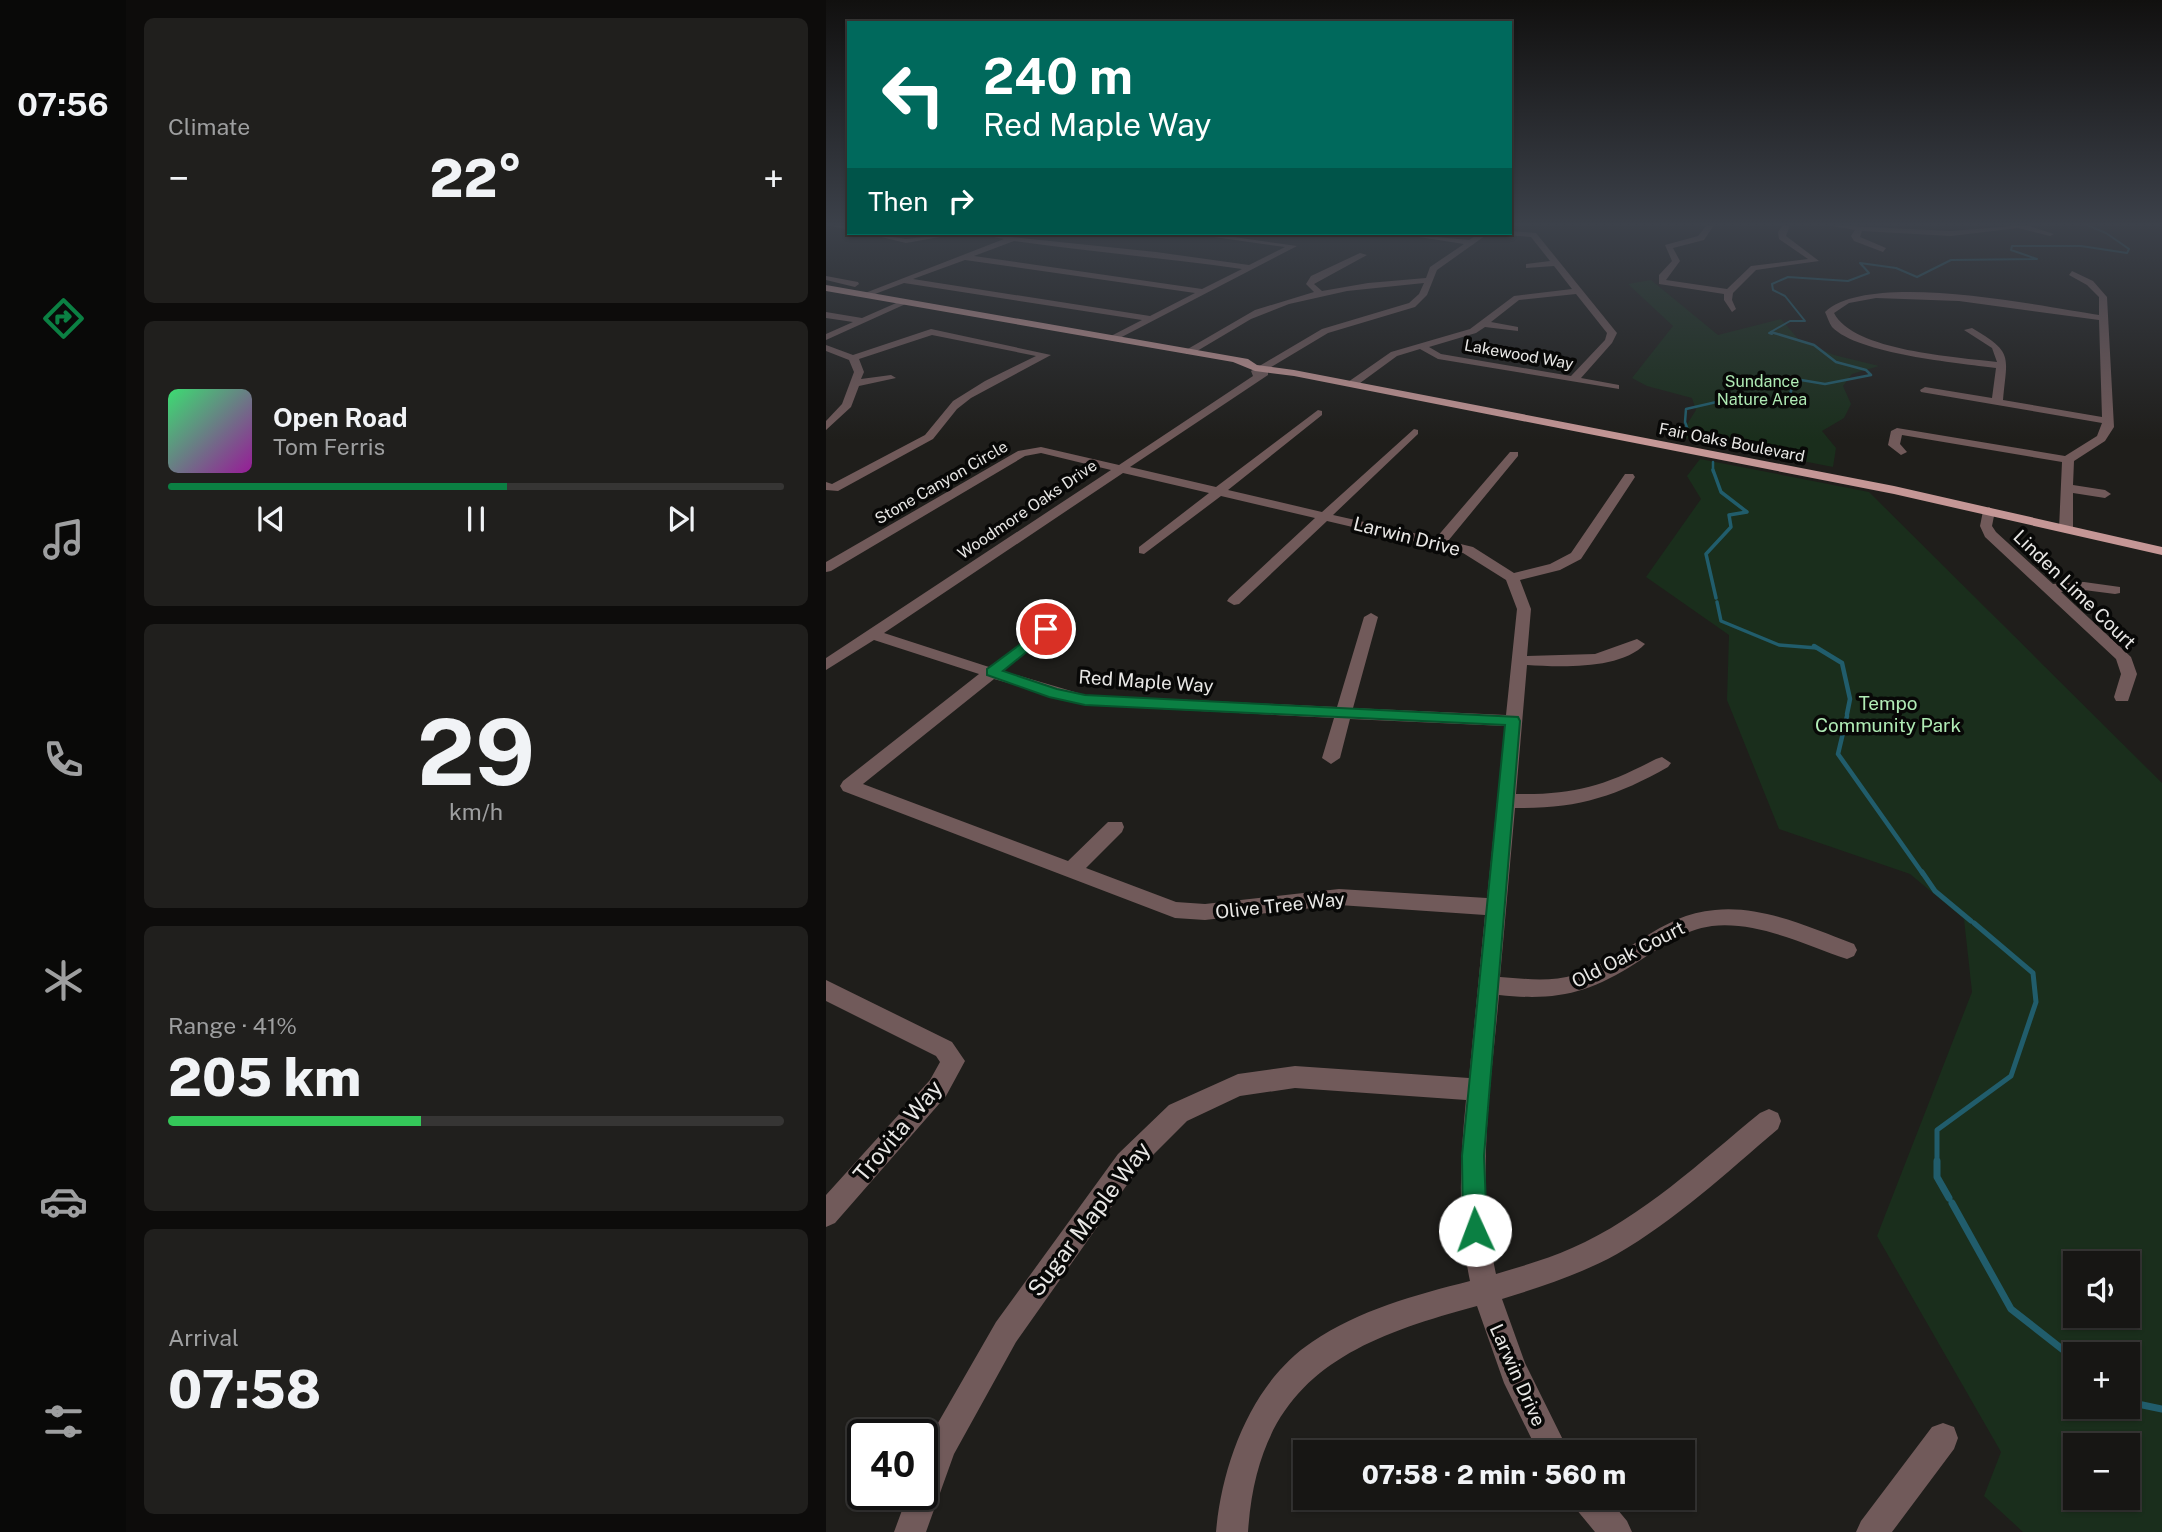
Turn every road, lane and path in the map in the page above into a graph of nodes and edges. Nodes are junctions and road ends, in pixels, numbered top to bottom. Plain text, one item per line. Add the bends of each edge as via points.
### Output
1 (873, 296) edge
2 (1008, 296) edge
3 (1195, 296) edge
4 (1316, 296) edge
5 (1421, 296) edge
6 (1520, 296) edge
7 (1583, 296) edge
8 (1728, 296) edge
9 (1872, 296) edge
10 (1930, 296) edge
11 (2101, 296) edge
12 (906, 302) junction
13 (1732, 309) dead end
14 (826, 315) edge
15 (2104, 318) junction
16 (1152, 319) junction
17 (864, 321) junction
18 (1485, 324) junction
19 (1515, 329) dead end
20 (1969, 330) dead end
21 (826, 337) edge
22 (1114, 338) junction
23 (1419, 345) junction
24 (826, 348) edge
25 (1189, 352) junction
26 (853, 358) junction
27 (2002, 366) junction
28 (1268, 368) junction
29 (891, 378) dead end
30 (1574, 379) junction
31 (857, 383) junction
32 (1352, 384) junction
33 (1615, 387) dead end
34 (1925, 390) dead end
35 (1997, 403) junction
36 (1318, 412) dead end
37 (2107, 421) junction
38 (826, 427) edge
39 (1414, 432) dead end
40 (1901, 452) dead end
41 (1514, 454) dead end
42 (2068, 460) junction
43 (1119, 469) junction
44 (1629, 477) dead end
45 (826, 486) edge
46 (2067, 488) junction
47 (1219, 491) junction
48 (2105, 494) dead end
49 (1989, 511) junction
50 (1324, 515) junction
51 (2066, 528) junction
52 (1439, 543) junction
53 (1144, 550) dead end
54 (2162, 551) edge
55 (826, 568) edge
56 (1512, 579) junction
57 (2050, 589) junction
58 (2115, 590) dead end
59 (1234, 601) dead end
60 (1370, 617) dead end
61 (1046, 629) dead end
62 (872, 634) junction
63 (1637, 644) dead end
64 (1520, 660) junction
65 (826, 665) edge
66 (992, 672) junction
67 (2122, 697) dead end
68 (1343, 712) junction
69 (1513, 721) junction
70 (1331, 758) dead end
71 (1662, 763) dead end
72 (1506, 801) junction
73 (1115, 827) dead end
74 (1071, 872) junction
75 (1495, 907) junction
76 (1847, 950) dead end
77 (1490, 985) junction
78 (826, 990) edge
79 (1479, 1090) junction
80 (1769, 1121) dead end
81 (826, 1214) edge
82 (1486, 1289) junction
83 (1943, 1438) dead end
84 (1549, 1440) edge
85 (1597, 1510) edge
86 (910, 1532) edge
87 (1232, 1532) edge
88 (1616, 1532) edge
89 (1872, 1532) edge

1 - 12 main road, Fair Oaks Boulevard
2 - 16 street
3 - 16 street
4 - 25 street via 1261,311
5 - 28 street, Woodmore Oaks Drive via 1406,308 1335,327
6 - 18 street
7 - 30 street via 1612,336
8 - 13 street
9 - 27 street via 1838,303 1829,312 1836,327 1871,343
10 - 15 street
11 - 15 street
12 - 17 street
12 - 22 main road, Fair Oaks Boulevard
14 - 17 street
15 - 37 street
16 - 22 street
17 - 21 street
18 - 19 street
18 - 23 street via 1465,335
20 - 27 street via 1996,346
22 - 25 main road, Fair Oaks Boulevard
23 - 30 street, Lakewood Way via 1438,356
23 - 32 street via 1386,358
24 - 26 street
25 - 28 main road, Fair Oaks Boulevard
26 - 31 street via 858,367
26 - 45 street via 931,332 1046,355 965,398 951,408 929,437 834,488
27 - 35 street
28 - 32 main road, Fair Oaks Boulevard
28 - 43 street, Woodmore Oaks Drive
29 - 31 street
30 - 33 street, Lakewood Way
31 - 38 street via 843,412
32 - 49 main road, Fair Oaks Boulevard
34 - 35 street
35 - 37 street
36 - 47 street
37 - 42 street via 2102,438
39 - 50 street
40 - 42 street via 1894,445 1897,431
41 - 52 street
42 - 46 street
43 - 47 street, Larwin Drive
43 - 55 street, Stone Canyon Circle via 1031,450
43 - 62 street, Woodmore Oaks Drive
44 - 56 street via 1576,556
46 - 48 street
46 - 51 street
47 - 50 street, Larwin Drive
47 - 53 street
49 - 51 main road, Fair Oaks Boulevard
49 - 57 street, Linden Lime Court via 1986,526 1990,534
50 - 52 street, Larwin Drive
50 - 59 street
51 - 54 main road, Fair Oaks Boulevard
52 - 56 street, Larwin Drive via 1468,550
56 - 64 street, Larwin Drive via 1524,609
57 - 58 street via 2084,586
57 - 67 street, Linden Lime Court via 2123,657 2129,674
60 - 68 street
61 - 66 street
62 - 65 street, Woodmore Oaks Drive
62 - 66 street, Red Maple Way
63 - 64 street via 1591,662
64 - 69 street, Larwin Drive
66 - 68 street, Red Maple Way via 1085,700
66 - 74 street, Olive Tree Way via 849,786
68 - 69 street, Red Maple Way
68 - 70 street
69 - 72 street, Larwin Drive
71 - 72 street via 1607,793 1583,799
72 - 75 street, Larwin Drive
73 - 74 street
74 - 75 street, Olive Tree Way via 1157,906 1191,912 1339,897
75 - 77 street, Larwin Drive
76 - 77 street, Old Oak Court via 1772,925 1716,917 1670,929 1582,982 1534,990
77 - 79 street, Larwin Drive
78 - 81 street, Trovita Way via 944,1049 953,1061 938,1087
79 - 82 street, Larwin Drive via 1473,1156 1475,1230
79 - 86 street, Sugar Maple Way via 1295,1077 1238,1084 1178,1113 1115,1178 1006,1332 942,1446
80 - 82 street via 1644,1223 1580,1259
82 - 84 street, Larwin Drive via 1503,1350
82 - 87 street via 1360,1329 1300,1367 1270,1404 1249,1449 1234,1495
83 - 89 street
85 - 88 street

